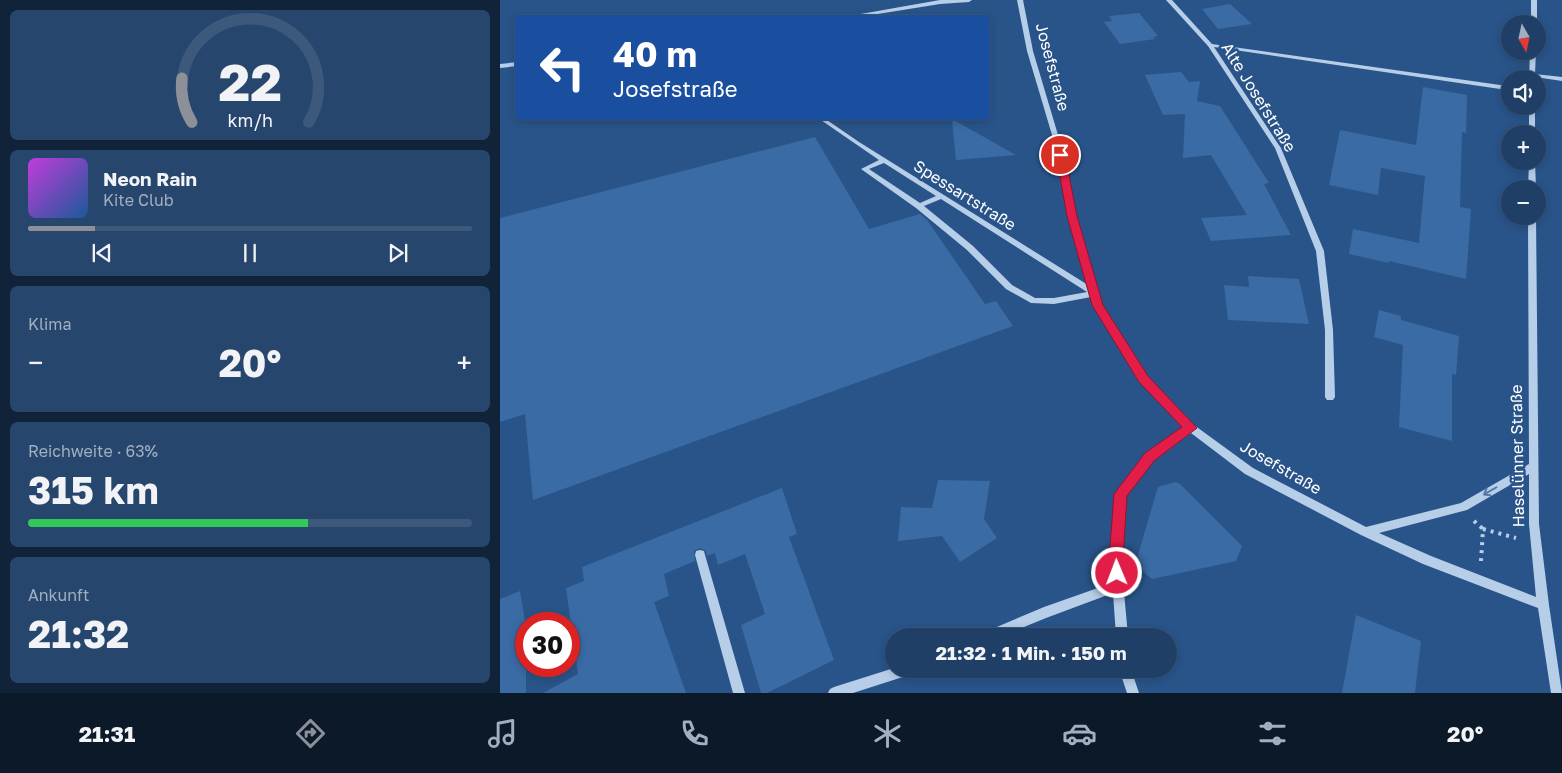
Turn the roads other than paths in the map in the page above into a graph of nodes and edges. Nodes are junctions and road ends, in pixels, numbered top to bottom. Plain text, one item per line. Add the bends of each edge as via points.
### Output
1 (970, 0) edge
2 (1020, 0) edge
3 (1169, 0) edge
4 (1534, 0) edge
5 (859, 15) edge
6 (1534, 15) edge
7 (1210, 45) junction
8 (515, 64) edge
9 (500, 66) edge
10 (1546, 78) edge
11 (1562, 79) edge
12 (1501, 87) edge
13 (824, 120) edge
14 (884, 160) junction
15 (941, 196) junction
16 (920, 206) junction
17 (1532, 225) edge
18 (1095, 293) junction
19 (1330, 397) dead end
20 (1191, 428) junction
21 (1532, 467) junction
22 (1365, 532) junction
23 (700, 555) dead end
24 (1118, 586) junction
25 (1543, 605) junction
26 (1008, 628) edge
27 (1121, 628) edge
28 (885, 677) edge
29 (1128, 678) edge
30 (739, 693) edge
31 (834, 693) edge
32 (1133, 693) edge
33 (1558, 693) edge

1 - 5 street
2 - 18 street, Josefstraße via 1030,51 1060,155 1072,216
3 - 7 street, Alte Josefstraße
4 - 6 street
7 - 12 street
7 - 19 street, Alte Josefstraße via 1278,148 1320,251 1330,330
8 - 9 street
10 - 11 street
13 - 14 street, Spessartstraße
14 - 15 street, Spessartstraße
14 - 16 street via 864,169
15 - 16 street
15 - 18 street, Spessartstraße
16 - 18 street via 970,248 1009,287 1034,301 1054,301
17 - 21 street, Haselünner Straße
18 - 20 street, Josefstraße via 1098,305 1144,379
20 - 22 street, Josefstraße via 1249,471
20 - 24 street via 1149,457 1121,494 1116,559
21 -> 22 street via 1463,507
21 - 25 street, Haselünner Straße
22 - 25 street, Josefstraße
23 - 30 street
24 - 26 street
24 - 27 street
25 - 33 street, Haselünner Straße
28 - 31 street
29 - 32 street

